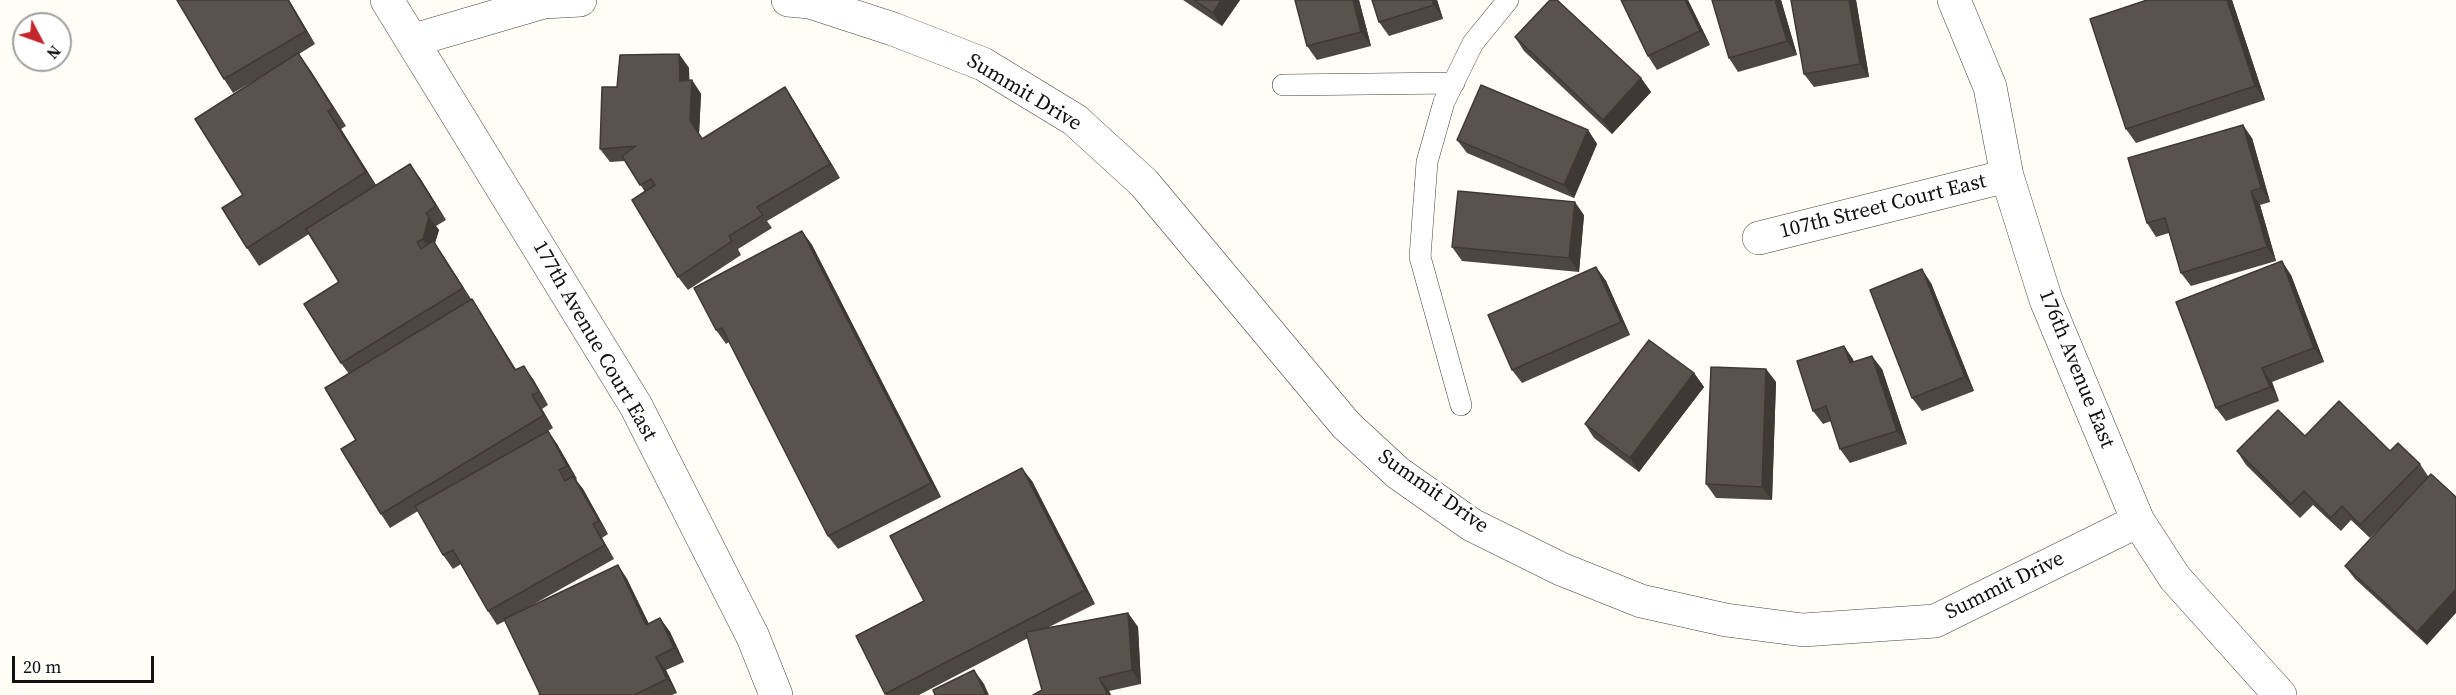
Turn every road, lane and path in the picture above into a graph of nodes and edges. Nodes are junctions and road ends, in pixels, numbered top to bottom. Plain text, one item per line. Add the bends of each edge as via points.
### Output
1 (387, 0) edge
2 (580, 0) edge
3 (788, 0) edge
4 (1508, 0) edge
5 (1954, 0) edge
6 (414, 40) junction
7 (1454, 83) junction
8 (1283, 85) dead end
9 (2007, 176) junction
10 (1759, 238) dead end
11 (1461, 405) dead end
12 (2138, 521) junction
13 (776, 695) edge
14 (2280, 695) edge

1 - 6 street, 177th Avenue Court East
2 - 6 street via 544,2
3 - 12 street, Summit Drive via 810,2 893,29 983,64 1075,120 1144,183 1346,425 1398,473 1472,525 1562,569 1641,601 1726,620 1803,630 1935,621
4 - 7 lane via 1473,43
5 - 9 street, 176th Avenue East via 1990,87
6 - 13 street, 177th Avenue Court East via 636,406 753,637
7 - 8 lane
7 - 11 lane via 1444,102 1427,162 1420,257
9 - 10 street, 107th Street Court East
9 - 12 street, 176th Avenue East via 2046,300
12 - 14 street, 176th Avenue East via 2175,578

